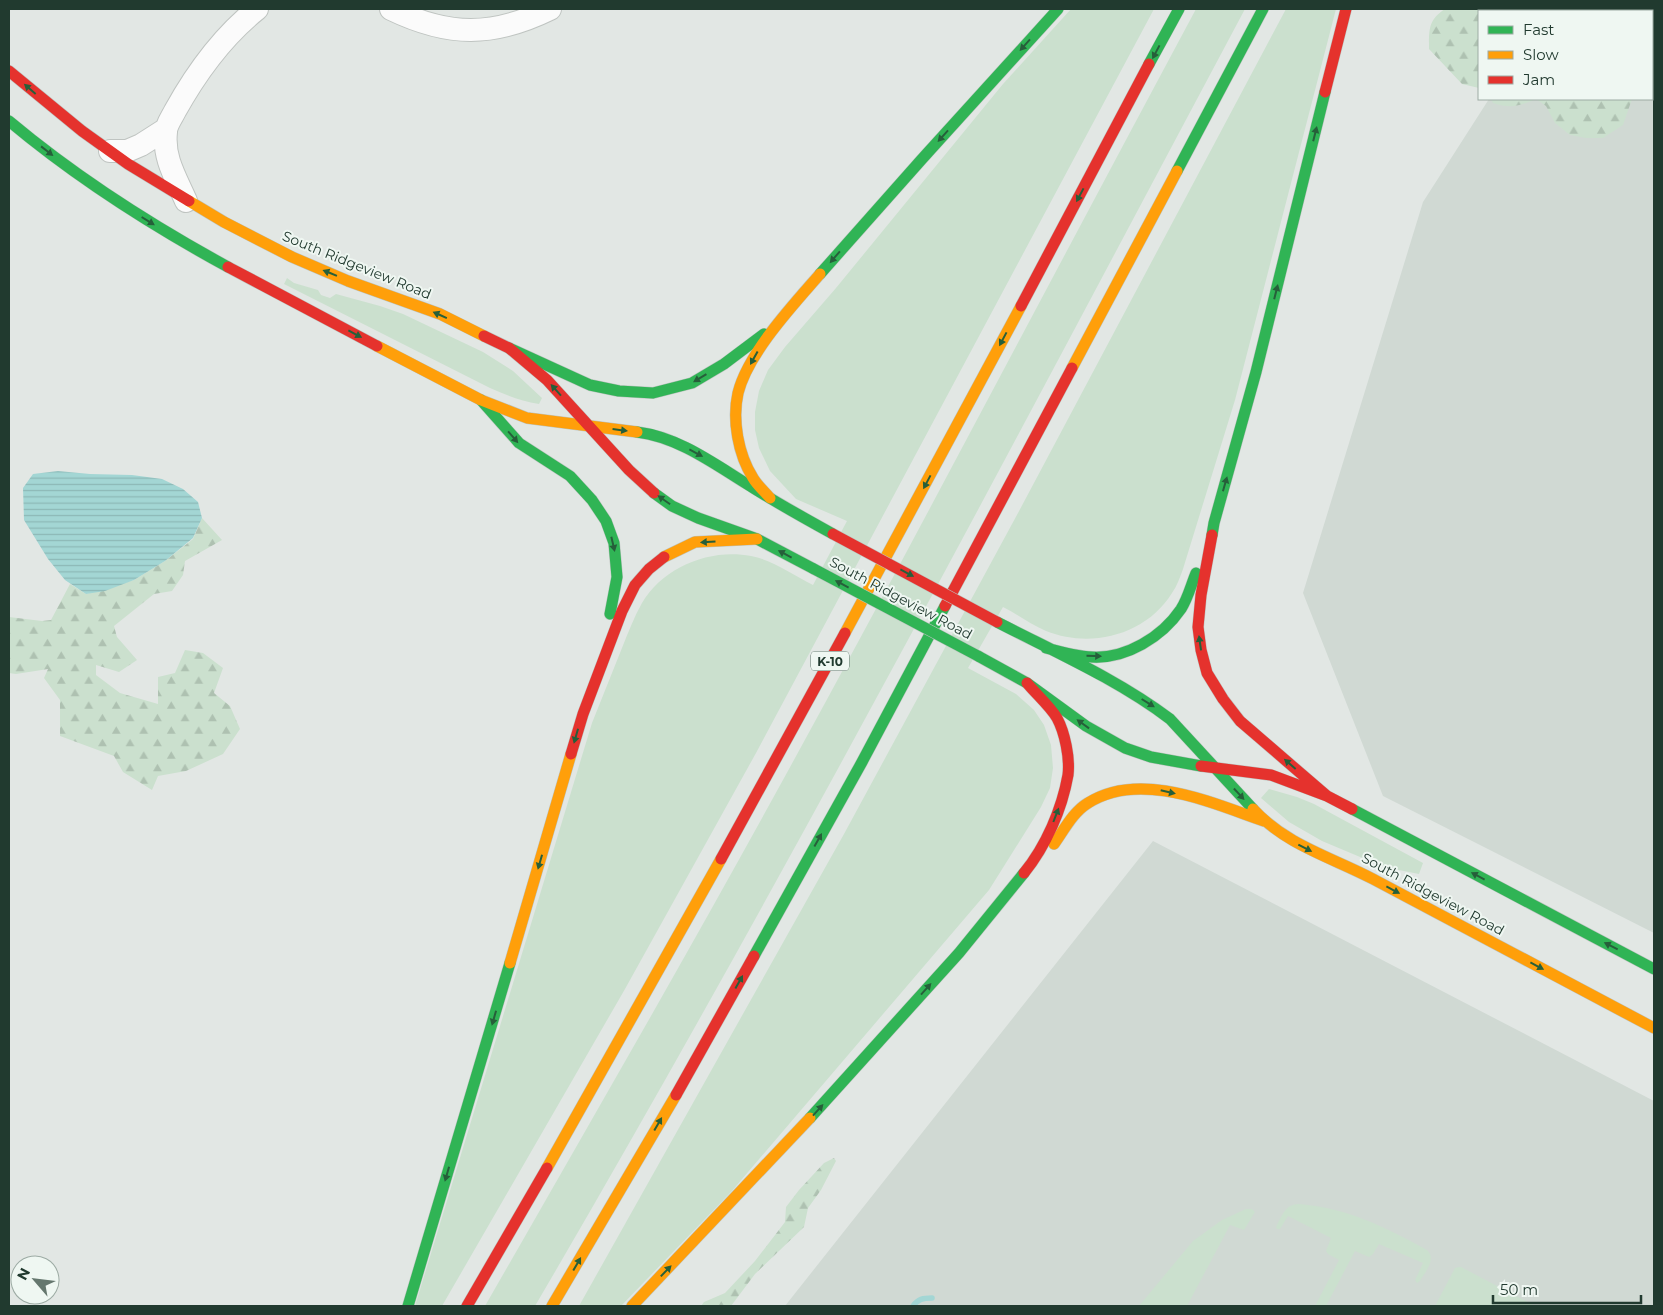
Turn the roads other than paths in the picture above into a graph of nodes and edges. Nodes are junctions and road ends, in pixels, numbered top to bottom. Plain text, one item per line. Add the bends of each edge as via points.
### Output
1 (257, 9) edge
2 (391, 9) edge
3 (550, 9) edge
4 (1058, 9) edge
5 (1179, 9) edge
6 (1263, 9) edge
7 (1346, 9) edge
8 (9, 71) edge
9 (9, 121) edge
10 (166, 130) junction
11 (110, 151) junction
12 (152, 179) junction
13 (136, 182) dead end
14 (121, 187) dead end
15 (107, 195) junction
16 (186, 201) junction
17 (793, 305) junction
18 (509, 348) junction
19 (481, 400) junction
20 (589, 426) junction
21 (770, 498) junction
22 (1214, 523) junction
23 (757, 540) junction
24 (1046, 648) junction
25 (1027, 683) junction
26 (583, 714) junction
27 (1214, 768) junction
28 (1327, 796) junction
29 (1264, 821) junction
30 (1035, 859) junction
31 (1654, 968) edge
32 (1654, 1028) edge
33 (408, 1306) edge
34 (467, 1306) edge
35 (552, 1306) edge
36 (632, 1306) edge

1 - 10 street via 204,66
2 - 3 street via 439,27 480,30 512,25
4 -> 17 main road
5 -> 34 main road, K-10 via 905,524 764,781
35 -> 6 main road via 699,1054 862,762
22 -> 7 main road via 1256,372
11 -> 8 main road, South Ridgeview Road
9 -> 15 main road, South Ridgeview Road
10 - 11 street via 127,151
10 - 16 street via 168,161
11 - 12 main road, South Ridgeview Road
12 - 13 main road
12 - 16 main road, South Ridgeview Road
14 - 15 main road
15 -> 19 main road, South Ridgeview Road via 169,235
18 -> 16 main road, South Ridgeview Road via 440,314 292,257
17 -> 18 main road via 760,338 724,364 692,383 653,393 590,385
17 -> 21 main road via 764,342 745,374 736,413 743,456 751,476
20 -> 18 main road, South Ridgeview Road via 547,380
19 - 20 main road, South Ridgeview Road via 527,418
19 -> 26 main road via 518,443 570,476 606,521 614,543 615,593
20 -> 21 main road, South Ridgeview Road via 651,434 673,442 698,453
23 -> 20 main road, South Ridgeview Road via 672,506 645,486
21 -> 24 main road, South Ridgeview Road, bridge
24 -> 22 main road via 1099,657 1128,651 1154,637 1177,615 1200,567
28 -> 22 main road via 1240,721 1207,673 1198,627
25 -> 23 main road, South Ridgeview Road, bridge
23 -> 26 main road via 694,542 668,554 649,569 634,585 622,611
24 -> 27 main road, South Ridgeview Road via 1154,707
27 -> 25 main road, South Ridgeview Road via 1125,748 1086,726
30 -> 25 main road via 1061,801 1068,773 1068,754 1057,718
26 -> 33 main road
27 - 28 main road, South Ridgeview Road via 1271,775
27 -> 29 main road, South Ridgeview Road
31 -> 28 main road, South Ridgeview Road
30 -> 29 main road via 1054,844 1088,804 1125,790 1156,789 1196,798
29 -> 32 main road, South Ridgeview Road via 1300,846 1350,867
36 -> 30 main road via 785,1146 959,953

